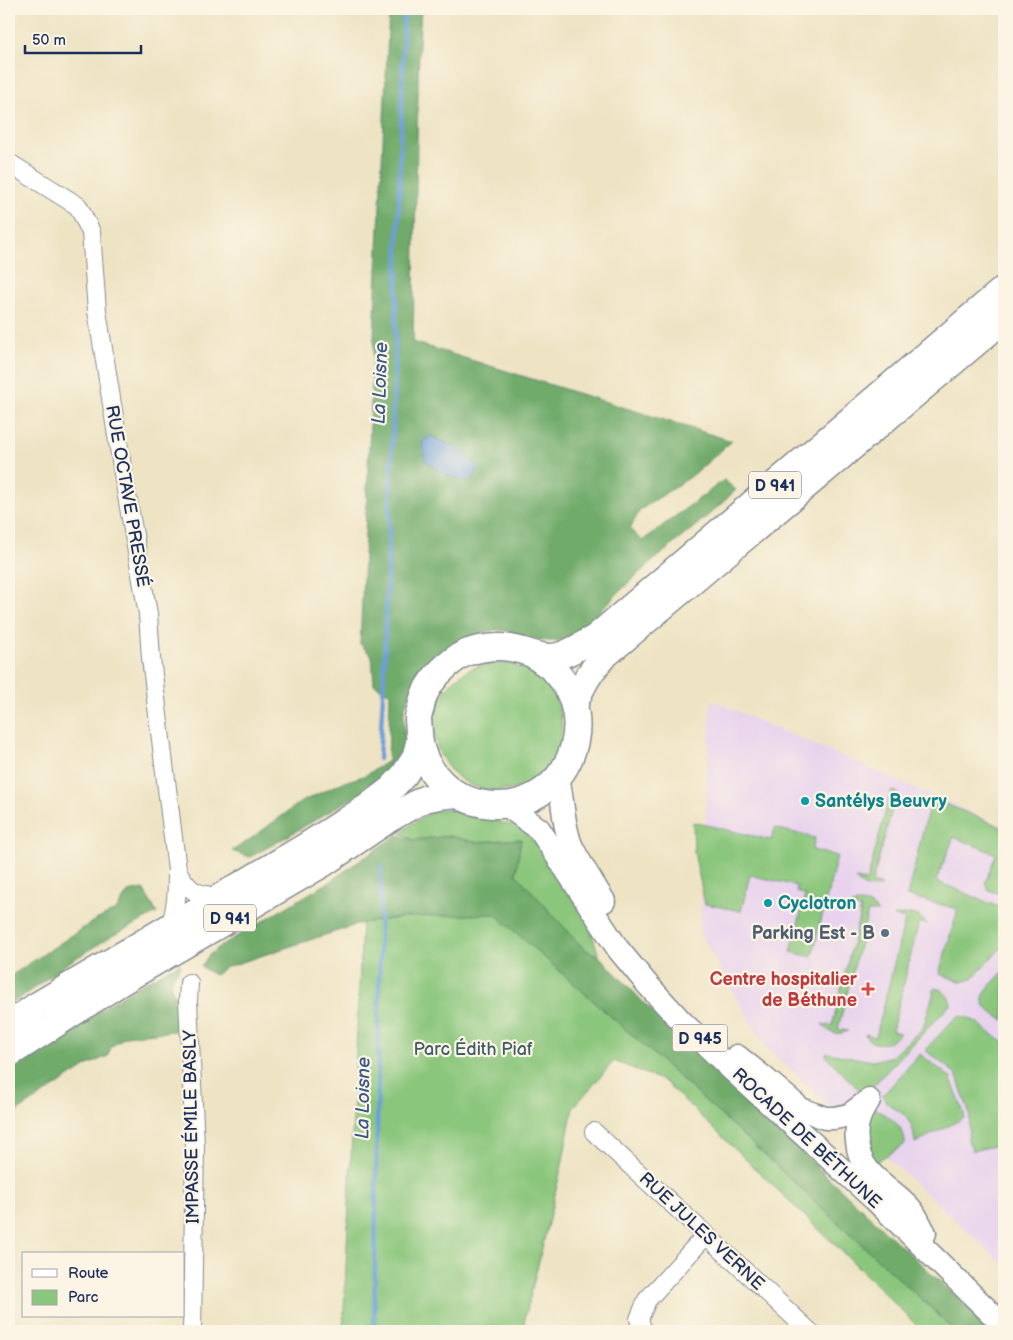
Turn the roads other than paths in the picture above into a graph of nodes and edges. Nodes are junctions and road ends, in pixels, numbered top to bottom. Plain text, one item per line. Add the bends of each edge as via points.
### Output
1 (9, 163) edge
2 (1004, 289) edge
3 (1004, 319) edge
4 (534, 656) junction
5 (574, 705) junction
6 (420, 743) junction
7 (558, 777) junction
8 (456, 794) junction
9 (506, 805) junction
10 (177, 870) junction
11 (221, 897) junction
12 (170, 927) junction
13 (189, 983) dead end
14 (9, 1025) edge
15 (729, 1050) junction
16 (9, 1054) edge
17 (594, 1132) dead end
18 (925, 1233) junction
19 (706, 1235) junction
20 (1004, 1305) edge
21 (1004, 1326) edge
22 (192, 1331) edge
23 (643, 1331) edge
24 (809, 1331) edge

1 - 10 street, RUE OCTAVE PRESSÉ via 78,206 91,232 97,311 148,614
2 - 4 highway, D 941 via 595,638 556,657
3 - 5 highway, D 941 via 604,656 588,676
4 - 5 highway via 552,668 566,685
4 - 6 highway via 510,648 484,648 460,656 440,671 425,693 418,717
5 - 7 highway via 575,743 569,761
6 - 8 highway via 426,763 439,781
6 - 11 highway, D 941 via 415,758 391,789 319,838
7 - 9 highway via 525,801
7 - 15 main road, ROCADE DE BÉTHUNE / D 945 via 571,845 619,927 648,966
8 - 9 highway via 471,802
8 - 16 highway, D 941 via 424,799 324,863 121,982
9 - 21 main road, ROCADE DE BÉTHUNE / D 945 via 539,830 618,949 680,1020 874,1199
10 - 11 street, RUE OCTAVE PRESSÉ via 194,892
10 - 12 street, RUE OCTAVE PRESSÉ via 177,899
11 - 12 highway, D 941
12 - 14 highway, D 941
13 - 22 street, IMPASSE ÉMILE BASLY via 195,1145
15 - 18 main road, ROCADE DE BÉTHUNE / D 945
15 - 18 main road via 801,1109 825,1118 849,1115 869,1100 857,1126 860,1158 877,1179 912,1210
17 - 19 street, RUE JULES VERNE
18 - 20 main road, ROCADE DE BÉTHUNE / D 945
19 - 23 street via 647,1300 639,1319
19 - 24 street, RUE JULES VERNE

